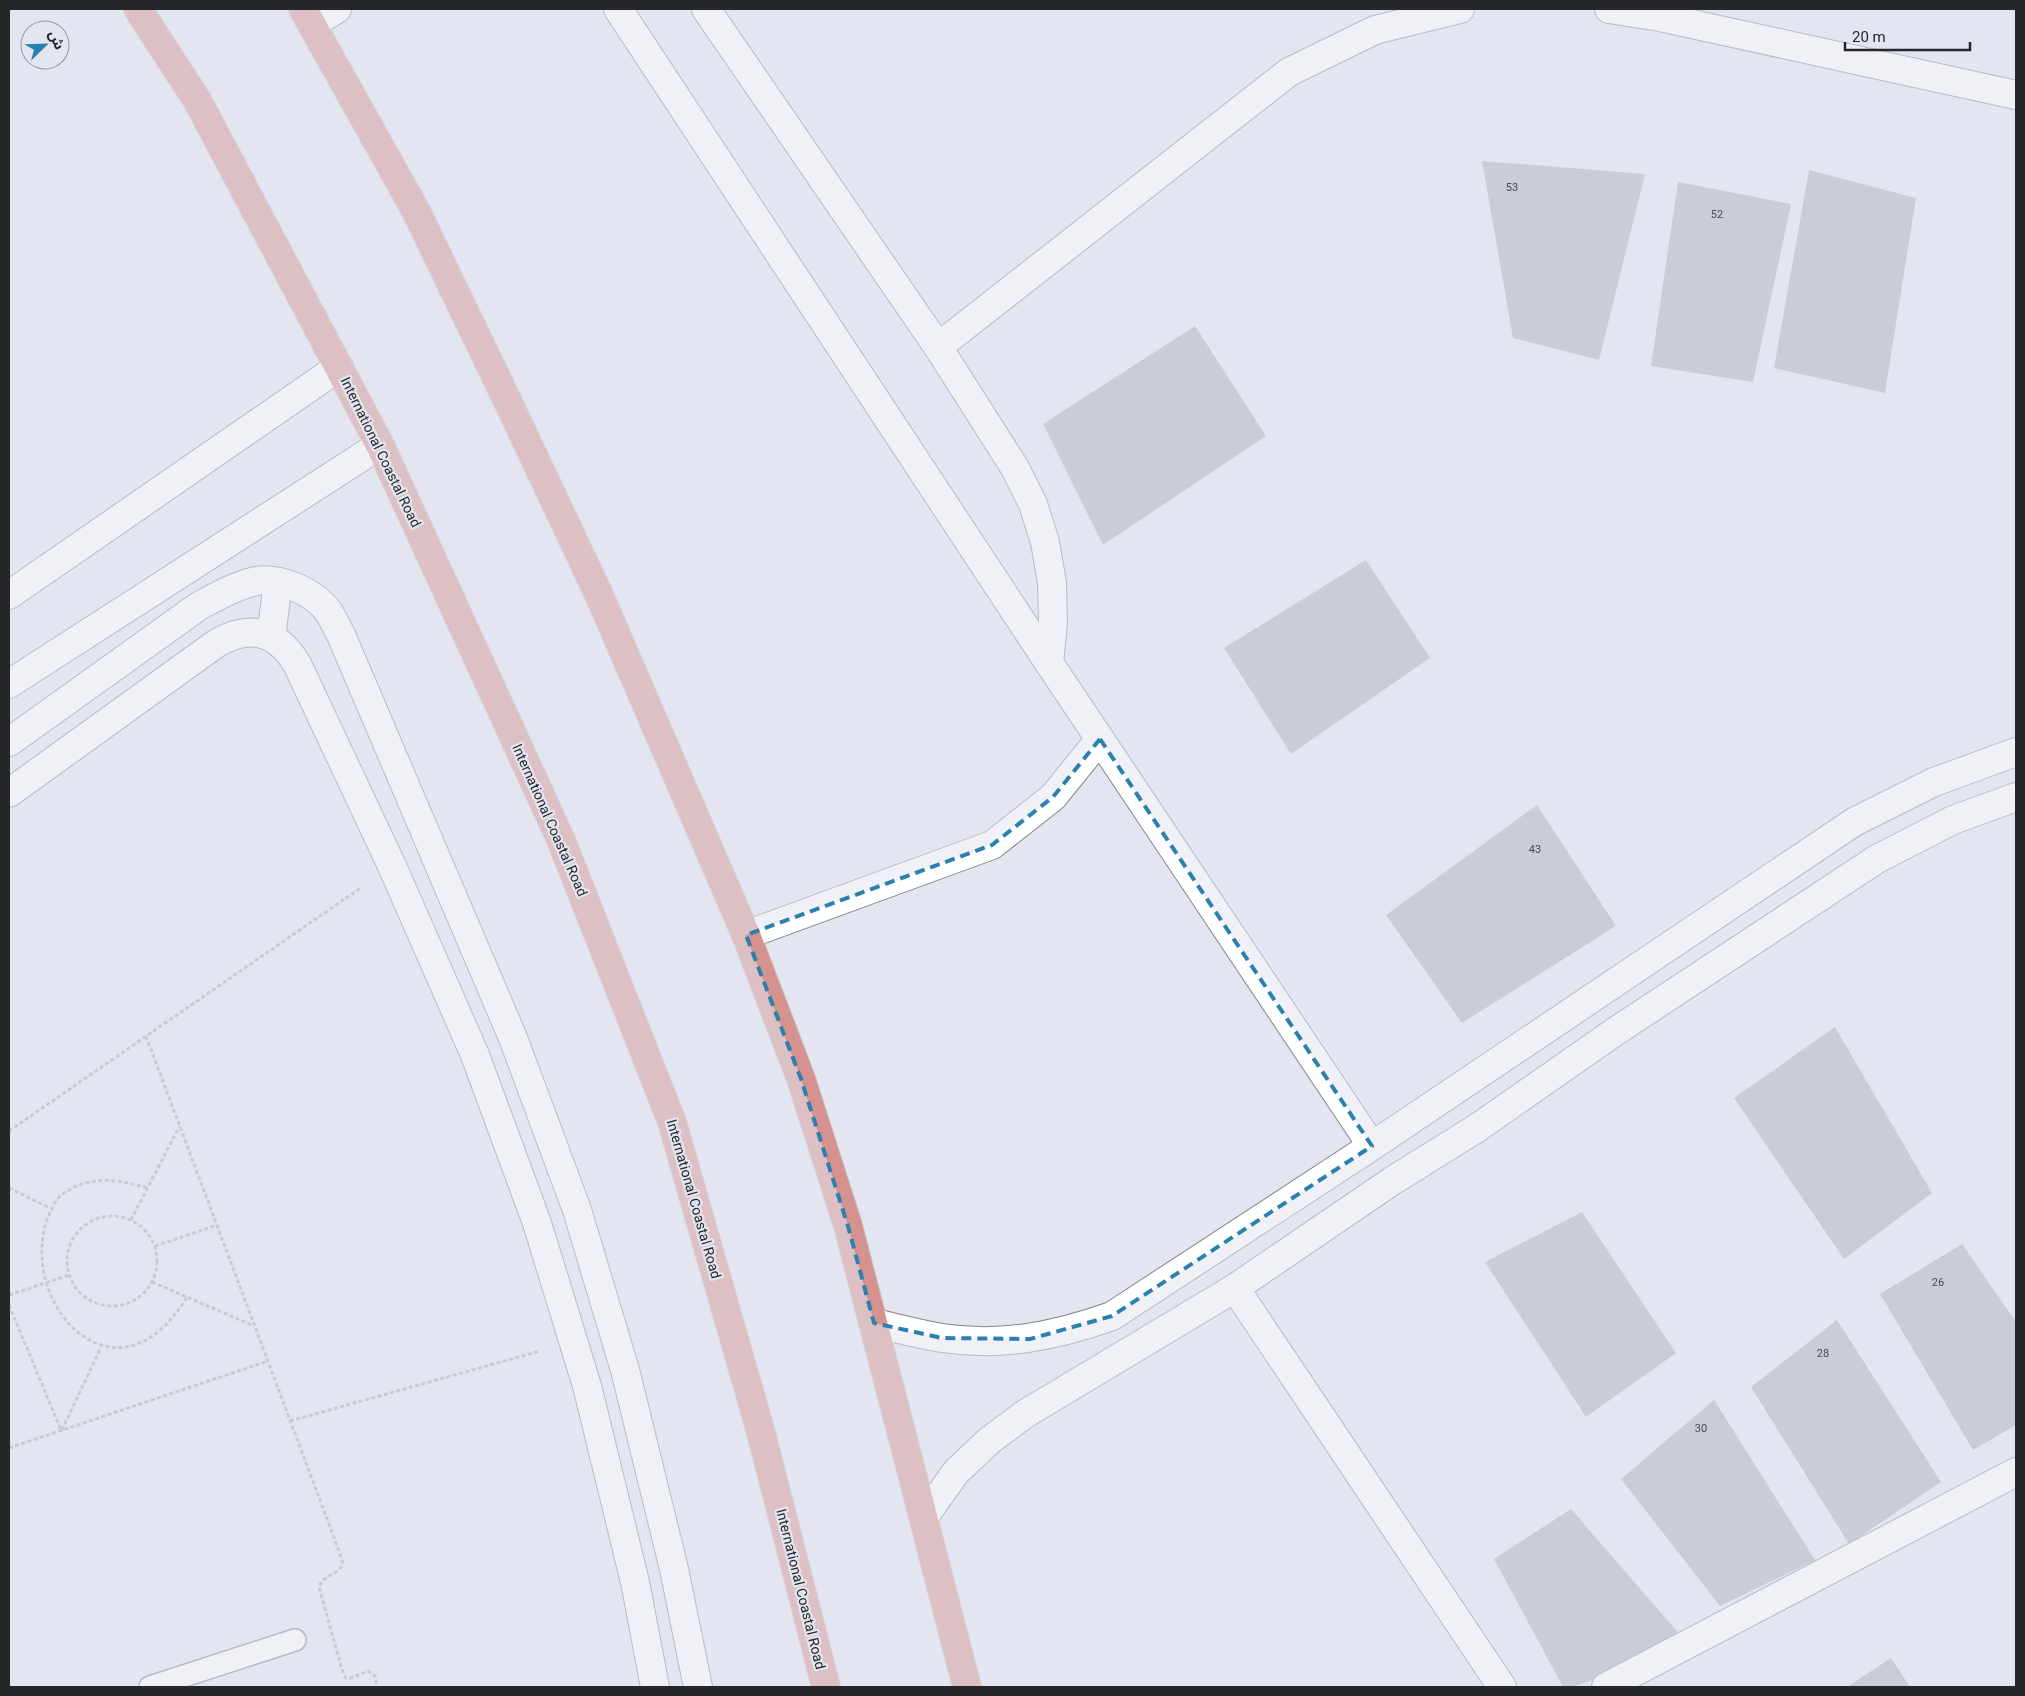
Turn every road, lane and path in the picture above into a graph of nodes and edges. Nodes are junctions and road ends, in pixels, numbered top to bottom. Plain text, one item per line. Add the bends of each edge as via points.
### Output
1 (138, 9) edge
2 (337, 9) edge
3 (618, 9) edge
4 (706, 9) edge
5 (1460, 9) edge
6 (1609, 9) edge
7 (308, 16) edge
8 (2016, 95) edge
9 (938, 347) junction
10 (339, 367) junction
11 (380, 445) junction
12 (278, 582) junction
13 (9, 595) edge
14 (271, 637) junction
15 (1049, 663) junction
16 (9, 684) edge
17 (1100, 739) junction
18 (9, 742) edge
19 (2016, 752) edge
20 (9, 793) edge
21 (2016, 797) edge
22 (392, 866) junction
23 (746, 935) junction
24 (146, 1036) junction
25 (179, 1126) junction
26 (9, 1131) edge
27 (1372, 1146) junction
28 (9, 1188) edge
29 (147, 1188) junction
30 (48, 1207) junction
31 (44, 1212) dead end
32 (131, 1220) junction
33 (217, 1225) junction
34 (154, 1246) junction
35 (69, 1275) junction
36 (28, 1281) dead end
37 (152, 1282) junction
38 (30, 1288) junction
39 (1235, 1288) junction
40 (9, 1295) edge
41 (33, 1297) dead end
42 (187, 1297) junction
43 (9, 1305) edge
44 (874, 1323) junction
45 (254, 1326) junction
46 (573, 1342) junction
47 (91, 1345) dead end
48 (101, 1347) junction
49 (268, 1362) junction
50 (290, 1421) junction
51 (61, 1430) junction
52 (9, 1448) edge
53 (2016, 1472) edge
54 (924, 1517) junction
55 (295, 1640) dead end
56 (150, 1687) edge
57 (377, 1687) edge
58 (655, 1687) edge
59 (698, 1687) edge
60 (826, 1687) edge
61 (967, 1687) edge
62 (1502, 1687) edge
63 (1606, 1687) edge

1 - 10 highway, International Coastal Road via 197,100
2 - 7 street
3 - 15 street
4 - 9 street
5 - 9 street via 1375,30 1289,72
6 - 8 street via 1660,17
7 - 23 highway via 416,211 509,404 600,597
9 - 15 street via 1015,468 1033,504 1045,542 1052,583
10 - 11 highway, International Coastal Road
10 - 13 street
11 - 16 street
11 - 60 highway, International Coastal Road via 561,840 672,1122 760,1429
12 - 14 street
12 - 18 street via 253,581 199,606
12 - 59 street via 305,592 327,610 341,635 513,1038 577,1210 625,1370 674,1569
14 - 20 street via 253,632 234,634 217,643
14 - 22 street via 287,648 297,664
15 - 17 street
17 - 23 street via 1053,797 992,845
17 - 27 street
19 - 27 street via 1934,782 1854,822
21 - 39 street via 1953,820 1877,859
22 - 24 path
22 - 46 street via 475,1055 537,1223
23 - 44 highway via 801,1079 848,1226
24 - 25 path
24 - 26 path
25 - 29 path
25 - 33 path
27 - 44 street via 1112,1316 1072,1330 1030,1339 993,1341 942,1338
28 - 30 path
29 - 30 path via 105,1179 64,1193
29 - 32 path
30 - 31 path
32 - 34 path via 149,1235
32 - 35 path via 109,1216 87,1223 69,1246 66,1260
33 - 34 path
33 - 45 path
34 - 37 path via 158,1258
35 - 37 path via 75,1288 86,1299 108,1306 130,1303 143,1295
35 - 38 path
36 - 38 path
37 - 42 path
38 - 40 path
38 - 41 path
39 - 54 street via 1056,1394 1004,1430 956,1472
39 - 62 street
42 - 45 path
42 - 48 path via 176,1316 161,1330 122,1347
43 - 51 path
44 - 54 highway
45 - 49 path
46 - 50 path
46 - 58 street via 587,1386 635,1582
47 - 48 path
48 - 51 path
49 - 50 path
49 - 51 path
50 - 57 path via 343,1563 339,1571 322,1580 319,1587 343,1673 346,1678 351,1678 368,1671 375,1676
51 - 52 path
53 - 63 street
54 - 61 highway
55 - 56 lane

